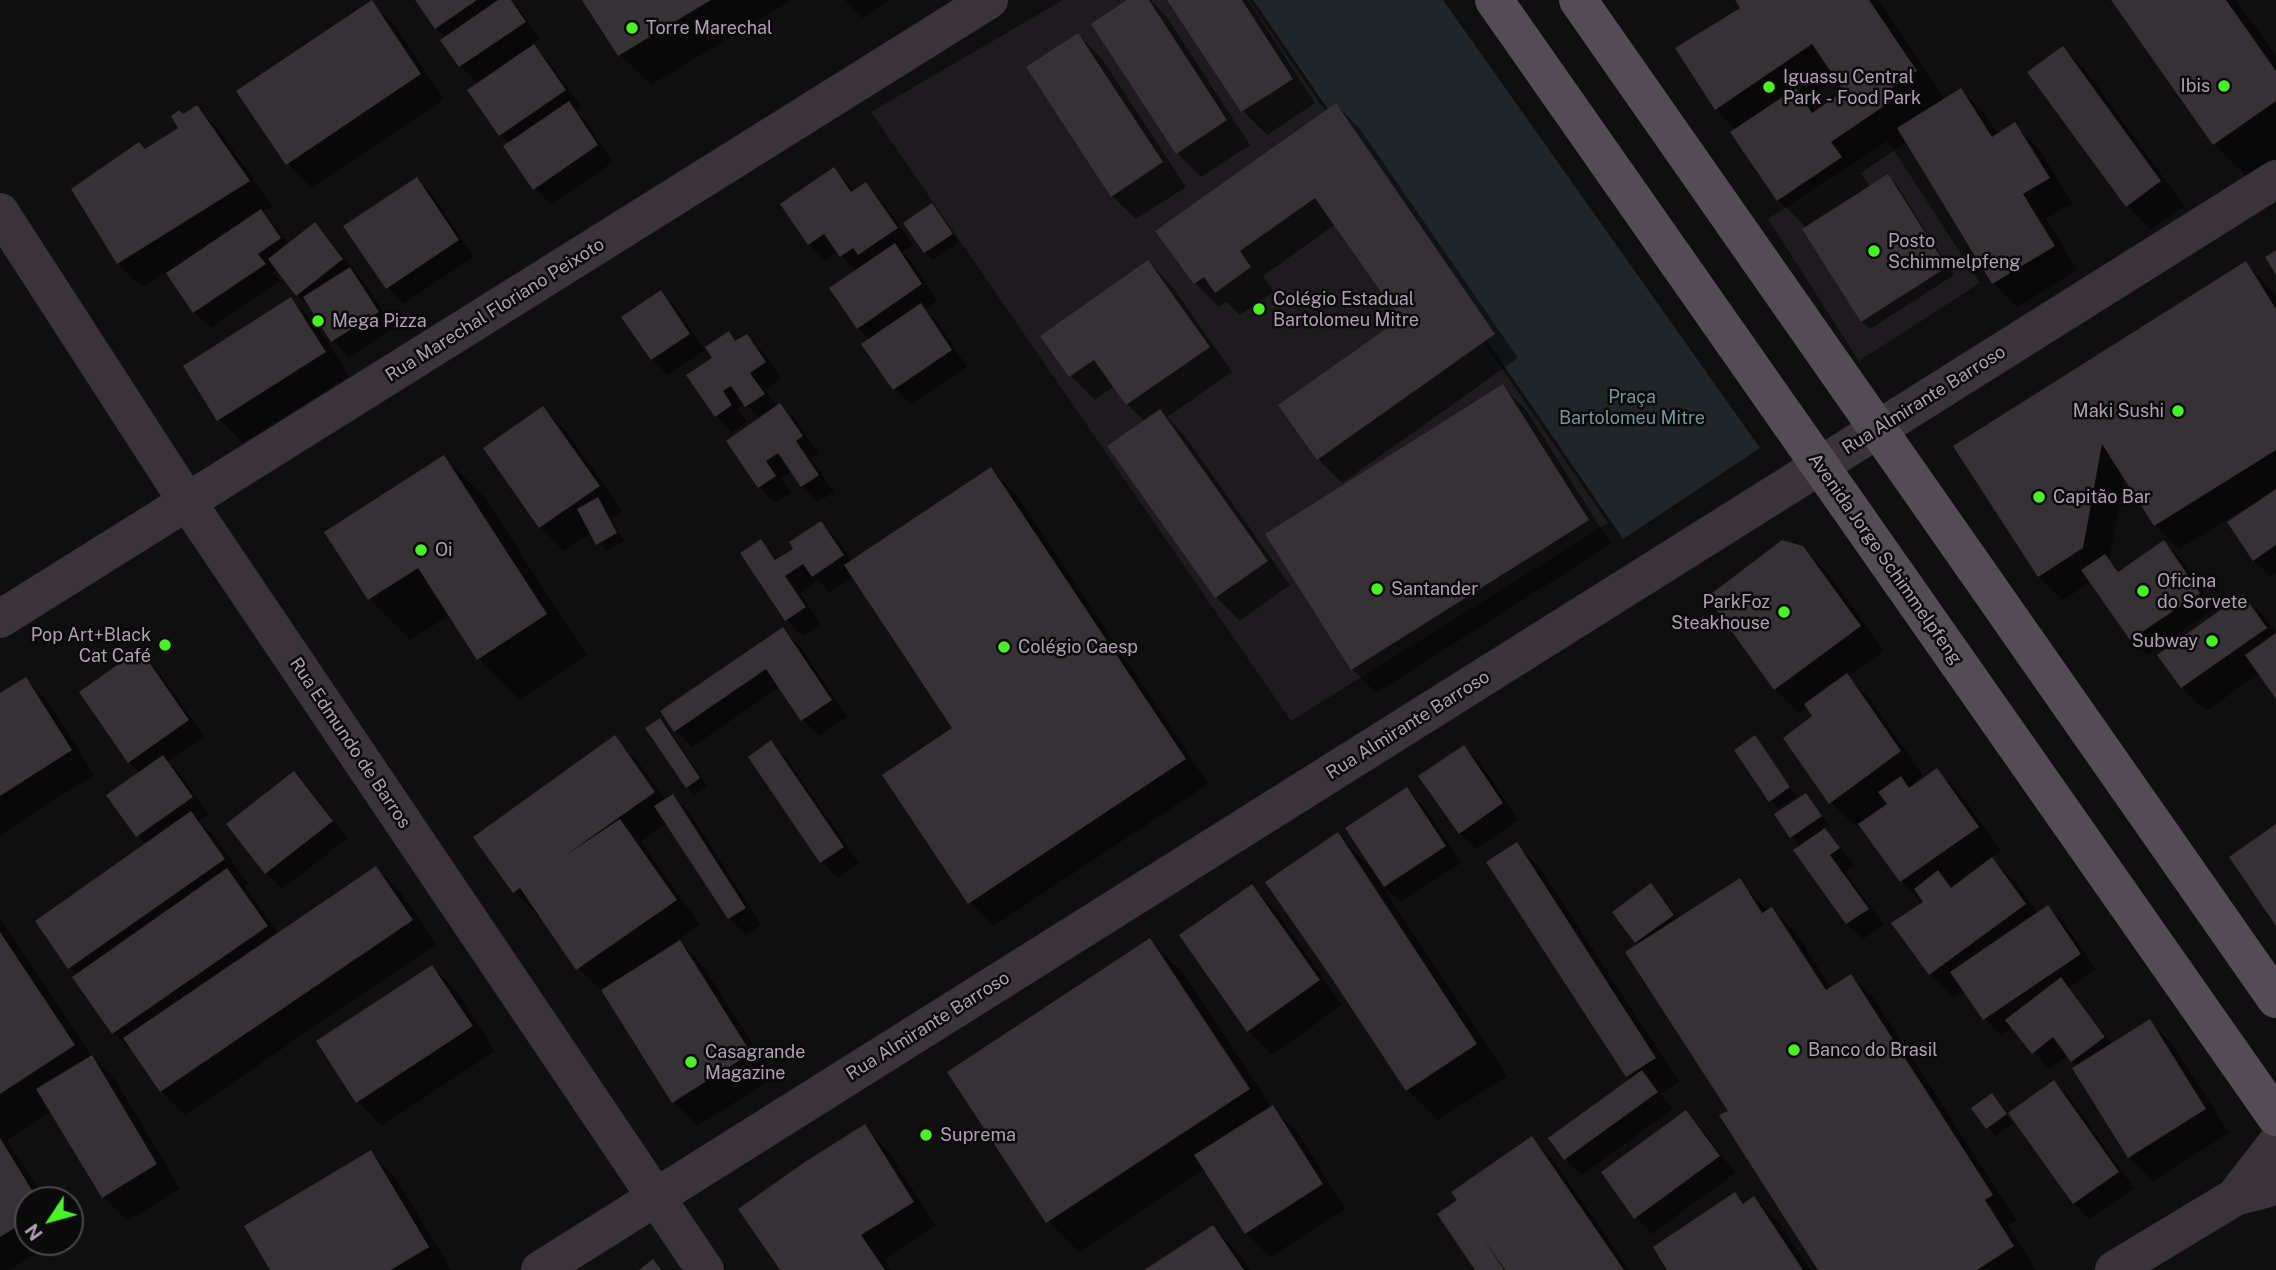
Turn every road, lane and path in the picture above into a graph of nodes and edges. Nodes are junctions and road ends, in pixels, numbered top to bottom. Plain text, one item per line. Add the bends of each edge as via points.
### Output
1 (989, 0) edge
2 (1493, 0) edge
3 (1578, 0) edge
4 (2276, 179) edge
5 (0, 212) edge
6 (1878, 429) junction
7 (1819, 466) junction
8 (188, 503) junction
9 (0, 619) edge
10 (2276, 999) edge
11 (2276, 1117) edge
12 (2276, 1144) edge
13 (2276, 1186) edge
14 (2235, 1197) junction
15 (656, 1198) junction
16 (540, 1270) edge
17 (705, 1270) edge
18 (2114, 1270) edge

1 - 8 street, Rua Marechal Floriano Peixoto
2 - 7 main road, Avenida Jorge Schimmelpfeng
3 - 6 main road
4 - 6 street, Rua Almirante Barroso
5 - 8 street, Rua Edmundo de Barros
6 - 7 street, Rua Almirante Barroso
6 - 10 main road
7 - 11 main road, Avenida Jorge Schimmelpfeng
7 - 15 street, Rua Almirante Barroso
8 - 9 street, Rua Marechal Floriano Peixoto
8 - 15 street, Rua Edmundo de Barros
12 - 14 street
13 - 14 street
14 - 18 street
15 - 16 street, Rua Almirante Barroso
15 - 17 street, Rua Edmundo de Barros

